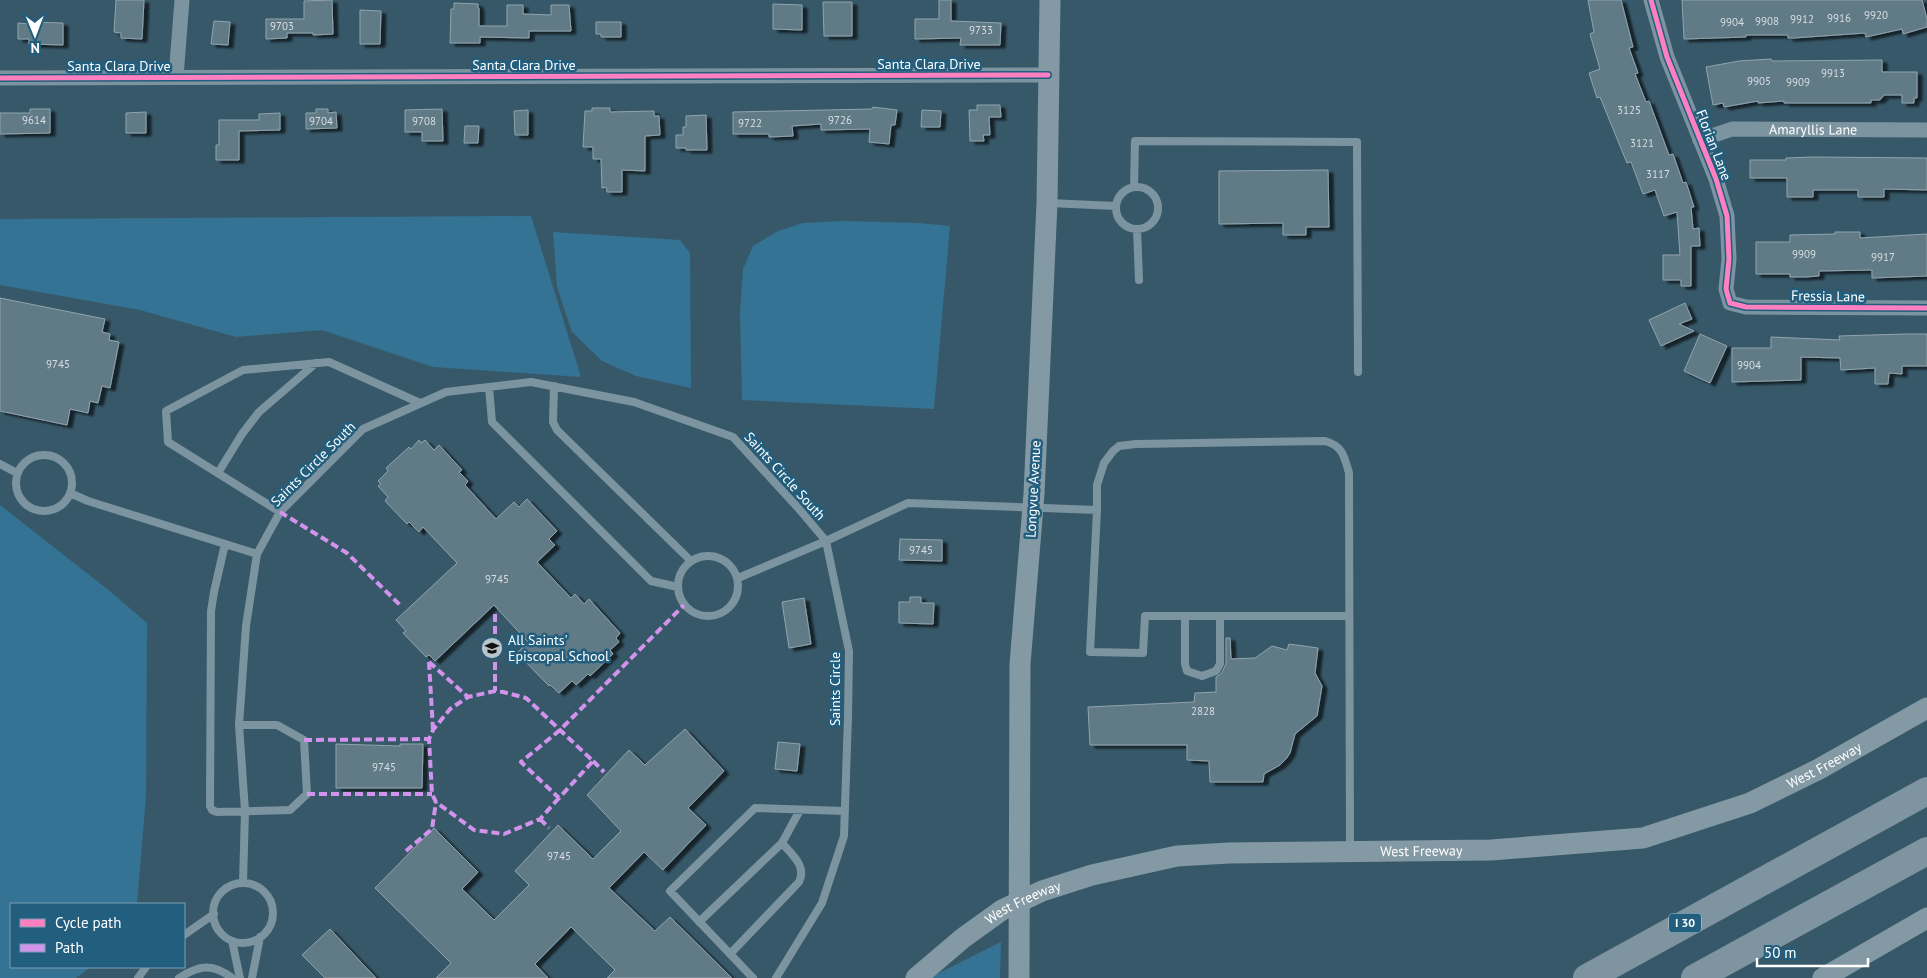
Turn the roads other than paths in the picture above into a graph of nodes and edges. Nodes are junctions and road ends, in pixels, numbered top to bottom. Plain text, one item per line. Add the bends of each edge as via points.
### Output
1 (182, 0) edge
2 (1050, 0) edge
3 (1650, 0) edge
4 (1048, 75) junction
5 (176, 77) junction
6 (0, 78) edge
7 (1927, 130) edge
8 (1700, 140) junction
9 (1134, 187) junction
10 (1047, 203) junction
11 (1116, 206) junction
12 (1137, 229) junction
13 (1139, 280) dead end
14 (1730, 303) joint
15 (1927, 308) edge
16 (316, 363) junction
17 (1358, 372) dead end
18 (554, 386) junction
19 (489, 387) junction
20 (420, 403) junction
21 (0, 464) edge
22 (17, 473) junction
23 (218, 473) junction
24 (70, 493) junction
25 (1033, 508) junction
26 (1097, 510) junction
27 (280, 512) junction
28 (826, 541) junction
29 (225, 544) junction
30 (257, 554) junction
31 (691, 562) junction
32 (738, 578) junction
33 (678, 587) junction
34 (1185, 616) junction
35 (1220, 616) junction
36 (1349, 616) junction
37 (1927, 708) edge
38 (239, 725) junction
39 (1927, 770) edge
40 (1927, 791) edge
41 (800, 810) junction
42 (245, 811) junction
43 (845, 811) junction
44 (782, 843) junction
45 (1927, 851) edge
46 (1350, 852) junction
47 (1784, 869) junction
48 (1927, 869) edge
49 (243, 883) junction
50 (1018, 902) junction
51 (214, 914) junction
52 (1927, 918) edge
53 (699, 922) junction
54 (185, 935) edge
55 (260, 937) junction
56 (232, 940) junction
57 (1765, 940) junction
58 (730, 954) junction
59 (179, 978) edge
60 (232, 978) edge
61 (240, 978) edge
62 (252, 978) edge
63 (753, 978) edge
64 (776, 978) edge
65 (916, 978) edge
66 (1019, 978) edge
67 (1587, 978) edge
68 (1695, 978) edge
69 (1823, 978) edge

1 - 5 street
2 - 4 main road, Longvue Avenue
3 - 8 street, Florian Lane via 1667,57
4 - 5 street, Santa Clara Drive
4 - 10 main road, Longvue Avenue
5 - 6 street, Santa Clara Drive
7 - 8 street, Amaryllis Lane via 1732,129
8 - 14 street, Florian Lane via 1727,216 1729,259 1726,289
9 - 11 lane via 1122,193
9 - 12 lane via 1148,189 1159,207 1150,225
9 - 17 lane via 1134,141 1357,142
10 - 11 lane
10 - 25 main road, Longvue Avenue
11 - 12 lane via 1120,220
12 - 13 lane
14 - 15 street, Fressia Lane via 1746,307
16 - 20 lane via 328,362
16 - 23 lane via 258,412
16 - 23 lane via 243,370 166,411 168,442
18 - 19 lane, Saints Circle South via 532,382
18 - 28 lane, Saints Circle South via 634,402 733,438
18 - 31 lane via 553,422 557,430
19 - 20 lane, Saints Circle South via 446,392
19 - 33 lane via 492,422 651,581
20 - 27 lane, Saints Circle South via 363,429
21 - 22 lane
22 - 24 lane via 17,492 29,507 38,510 57,507
22 - 24 lane via 30,458 49,455 66,465 72,483
23 - 27 lane
24 - 29 lane
25 - 26 lane
25 - 28 lane via 908,503
25 - 50 main road, Longvue Avenue via 1020,664
26 - 34 lane via 1090,652 1144,653 1145,616
26 - 36 lane via 1097,486 1104,463 1119,446 1325,441 1336,444 1344,455 1349,473
27 - 30 lane, Saints Circle South
28 - 32 lane
28 - 43 lane, Saints Circle via 848,651
29 - 30 lane
29 - 42 lane via 211,611 210,806 217,812
30 - 38 lane, Saints Circle South via 246,626
31 - 32 lane via 704,556 715,556 733,568
31 - 33 lane via 679,576
32 - 33 lane via 739,590 735,601 717,616 693,613 684,605
34 - 35 lane
34 - 35 lane via 1185,664 1187,671 1202,676 1216,671 1220,664
35 - 36 lane
36 - 46 lane
37 - 46 main road, West Freeway via 1819,769 1750,803 1643,838 1491,850
38 - 42 lane, Saints Circle South
38 - 42 lane via 278,725 304,740 306,794 290,810
39 - 47 highway
40 - 47 highway, I 30
41 - 43 lane
41 - 44 lane
41 - 53 lane via 755,808 670,890
42 - 49 lane, Saints Circle South
43 - 64 lane, Saints Circle via 844,836 822,903
44 - 53 lane
44 - 58 lane via 801,866 799,882
45 - 57 highway
46 - 50 main road, West Freeway via 1177,856 1092,875
47 - 67 highway, I 30
48 - 57 highway
49 - 51 lane via 221,893
49 - 55 lane via 261,889 272,904 272,923
50 - 65 main road, West Freeway via 963,938
50 - 66 main road, Longvue Avenue
51 - 54 lane
51 - 56 lane via 217,928
52 - 69 main road
53 - 58 lane
55 - 56 lane via 252,941
55 - 62 lane
56 - 61 lane
57 - 68 highway
58 - 63 lane
59 - 60 lane via 208,966 221,969

